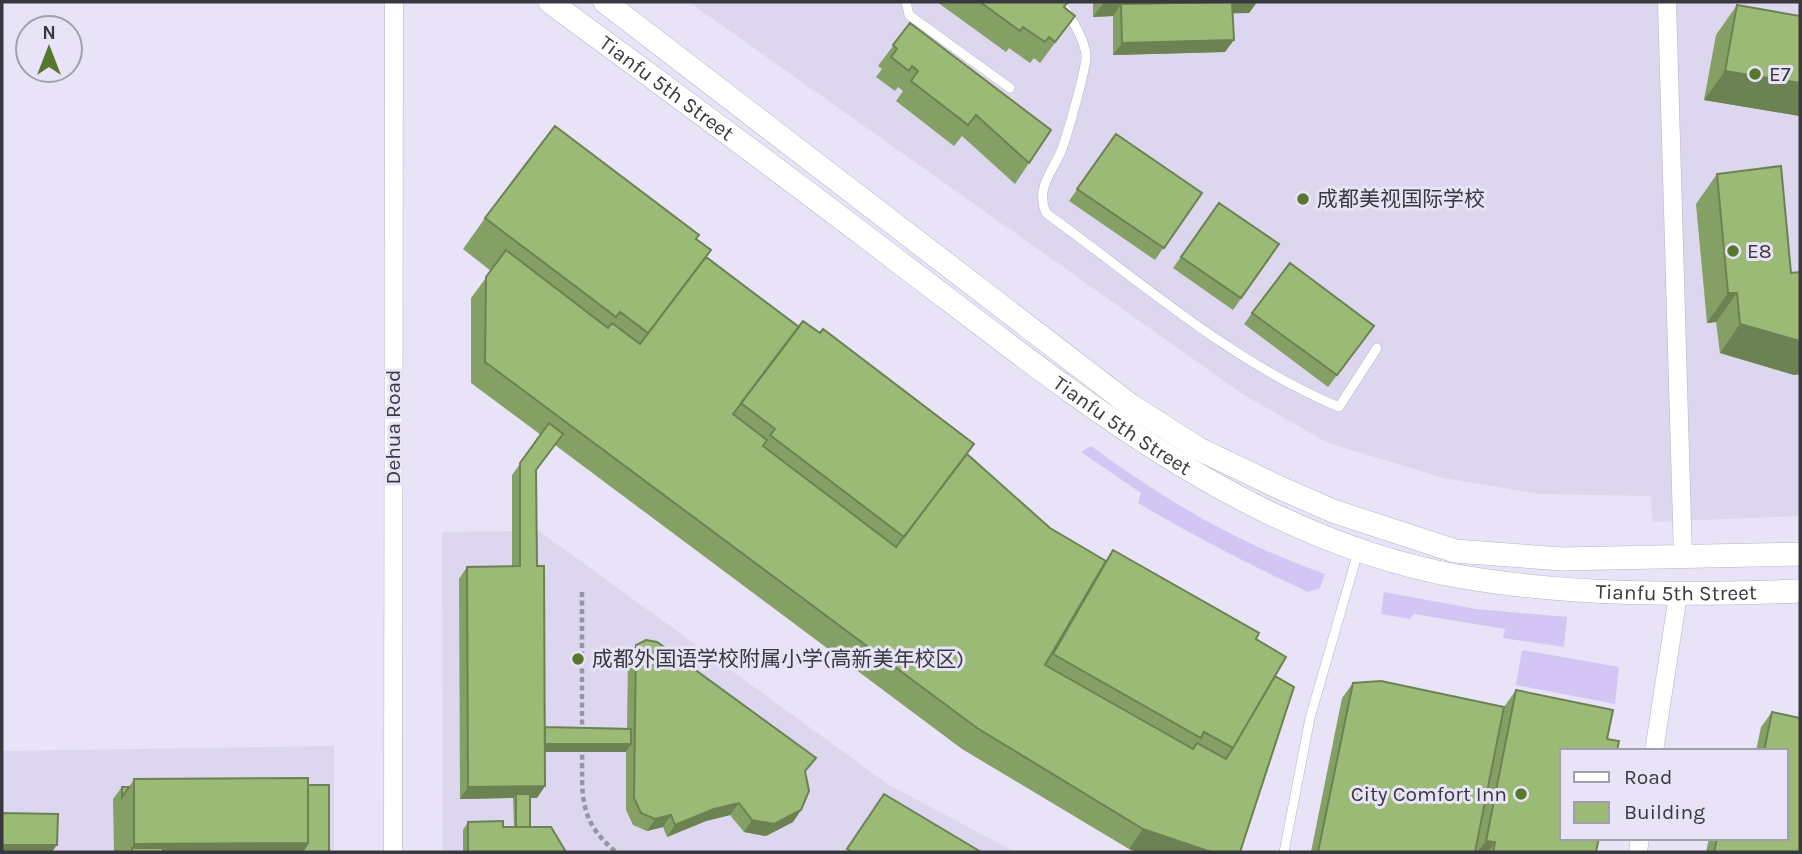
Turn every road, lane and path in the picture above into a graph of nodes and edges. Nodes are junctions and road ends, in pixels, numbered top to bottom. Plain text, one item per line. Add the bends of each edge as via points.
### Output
1 (394, 2) edge
2 (550, 2) edge
3 (604, 2) edge
4 (906, 2) edge
5 (1061, 2) edge
6 (1667, 2) edge
7 (1010, 88) dead end
8 (1377, 348) dead end
9 (1359, 549) junction
10 (1800, 554) edge
11 (1684, 557) junction
12 (1800, 591) edge
13 (582, 592) dead end
14 (1678, 595) junction
15 (1654, 749) edge
16 (393, 852) edge
17 (616, 852) edge
18 (1284, 852) edge

1 - 16 street, Dehua Road
2 - 9 street, Tianfu 5th Street via 1080,399 1257,508
3 - 11 street, Tianfu 5th Street via 1130,405 1199,449 1334,511 1455,551 1562,559
4 - 7 lane via 909,15
5 - 8 lane via 1086,56 1062,149 1042,187 1046,212 1242,356 1294,388 1339,407
6 - 11 street
9 - 14 street, Tianfu 5th Street via 1457,576
9 - 18 lane via 1310,718
10 - 11 street, Tianfu 5th Street
12 - 14 street, Tianfu 5th Street
13 - 17 path via 583,811 603,842
14 - 15 street

